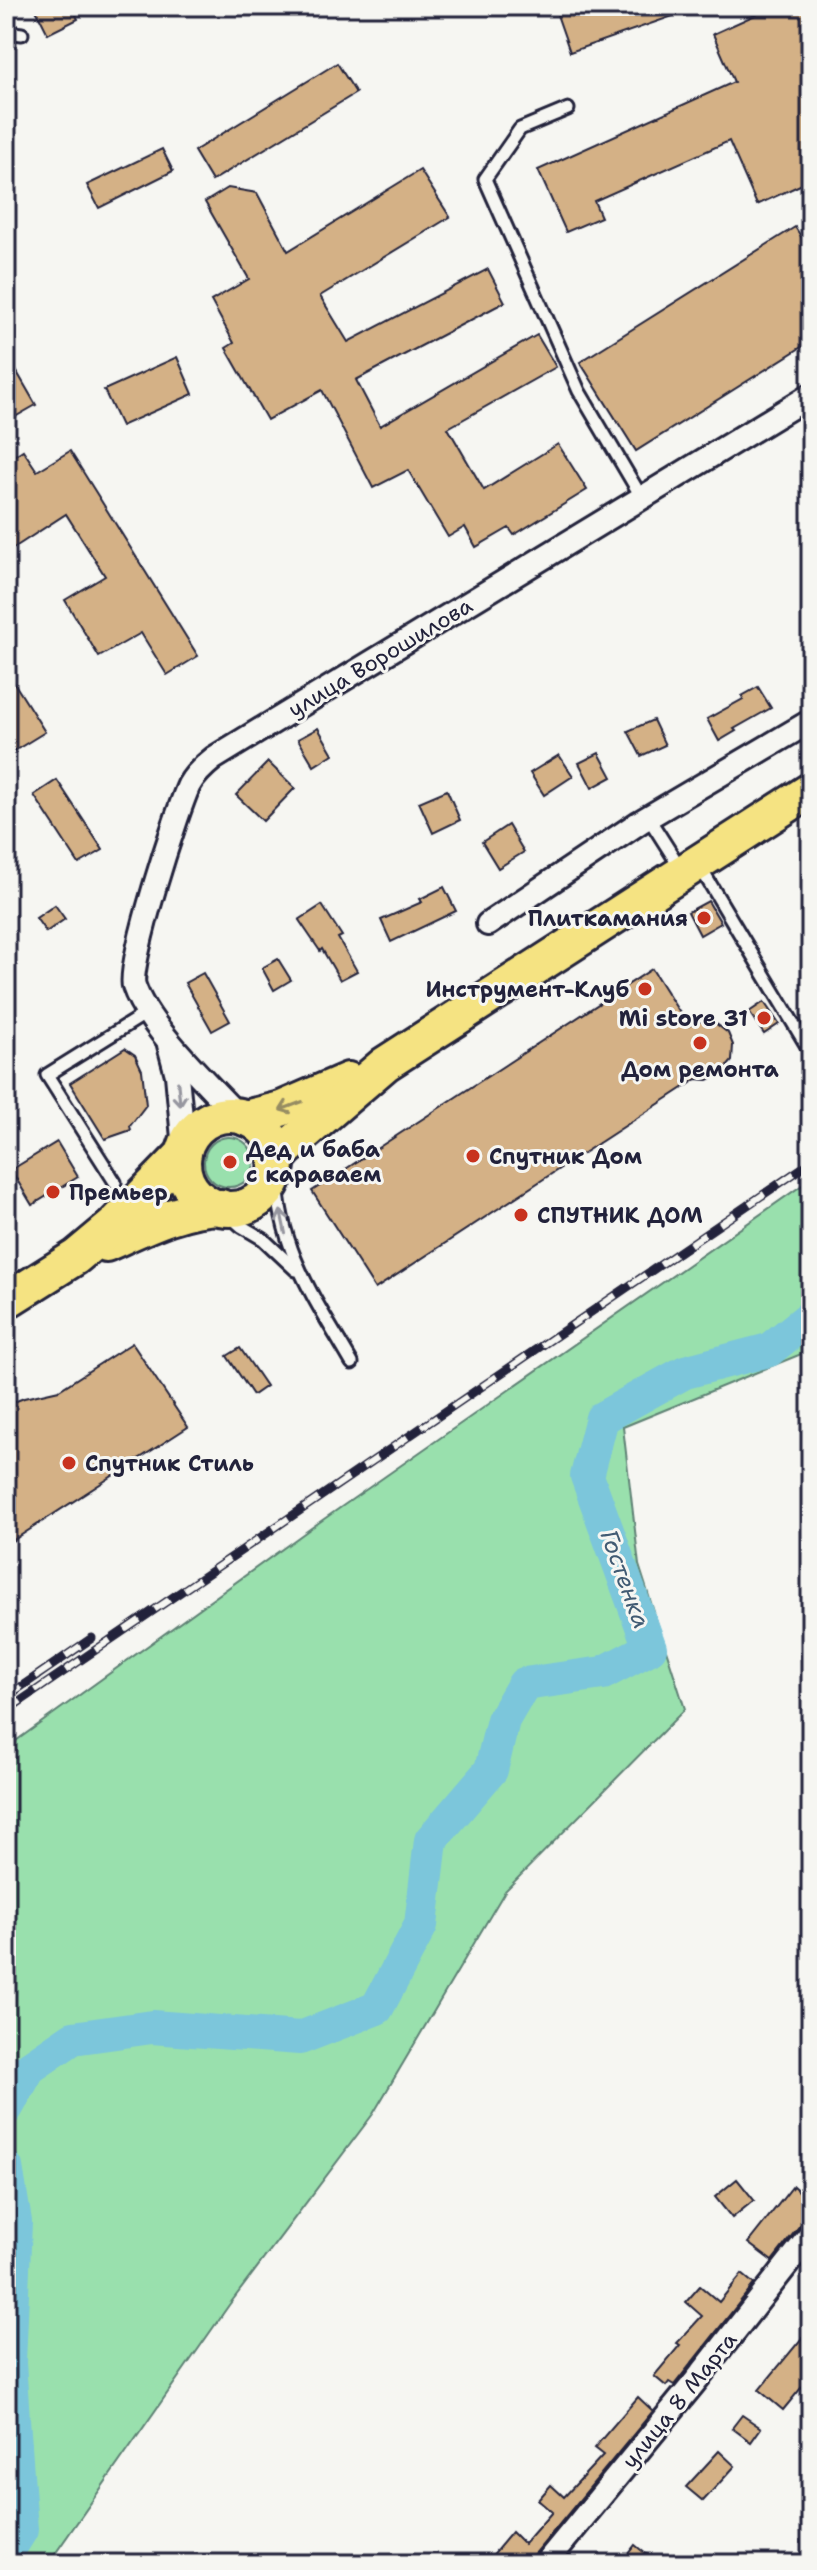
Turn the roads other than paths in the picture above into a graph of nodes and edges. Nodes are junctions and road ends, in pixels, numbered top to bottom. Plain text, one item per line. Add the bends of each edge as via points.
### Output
1 (6, 32) edge
2 (22, 34) dead end
3 (568, 109) dead end
4 (811, 395) edge
5 (642, 498) junction
6 (811, 721) edge
7 (811, 790) edge
8 (648, 817) junction
9 (691, 868) junction
10 (488, 924) dead end
11 (149, 1011) junction
12 (168, 1040) junction
13 (811, 1053) edge
14 (385, 1064) junction
15 (241, 1117) junction
16 (184, 1151) junction
17 (276, 1165) junction
18 (115, 1182) dead end
19 (221, 1207) junction
20 (76, 1257) junction
21 (299, 1273) junction
22 (6, 1301) edge
23 (352, 1363) dead end
24 (811, 2234) edge
25 (545, 2564) edge

1 - 2 lane
3 - 5 lane via 520,129 485,179 579,391
4 - 5 street, улица Ворошилова
5 - 11 street, улица Ворошилова via 204,766 181,806 134,961 132,980
6 - 8 street
7 - 9 main road
8 - 9 lane
8 - 10 street
9 - 13 lane
9 - 14 main road
11 - 12 street, улица Ворошилова
11 - 18 lane via 47,1075
12 - 15 street
12 -> 16 street
14 -> 15 main road via 301,1102
14 - 17 main road
15 - 16 main road via 204,1122
15 - 17 main road via 267,1134
16 - 19 main road via 184,1173 193,1190
16 - 20 main road
17 - 19 main road via 269,1187 255,1201
21 -> 17 lane via 281,1222
19 - 20 main road via 153,1223
19 - 21 lane
20 - 22 main road
21 - 23 lane
24 - 25 street, улица 8 Марта

